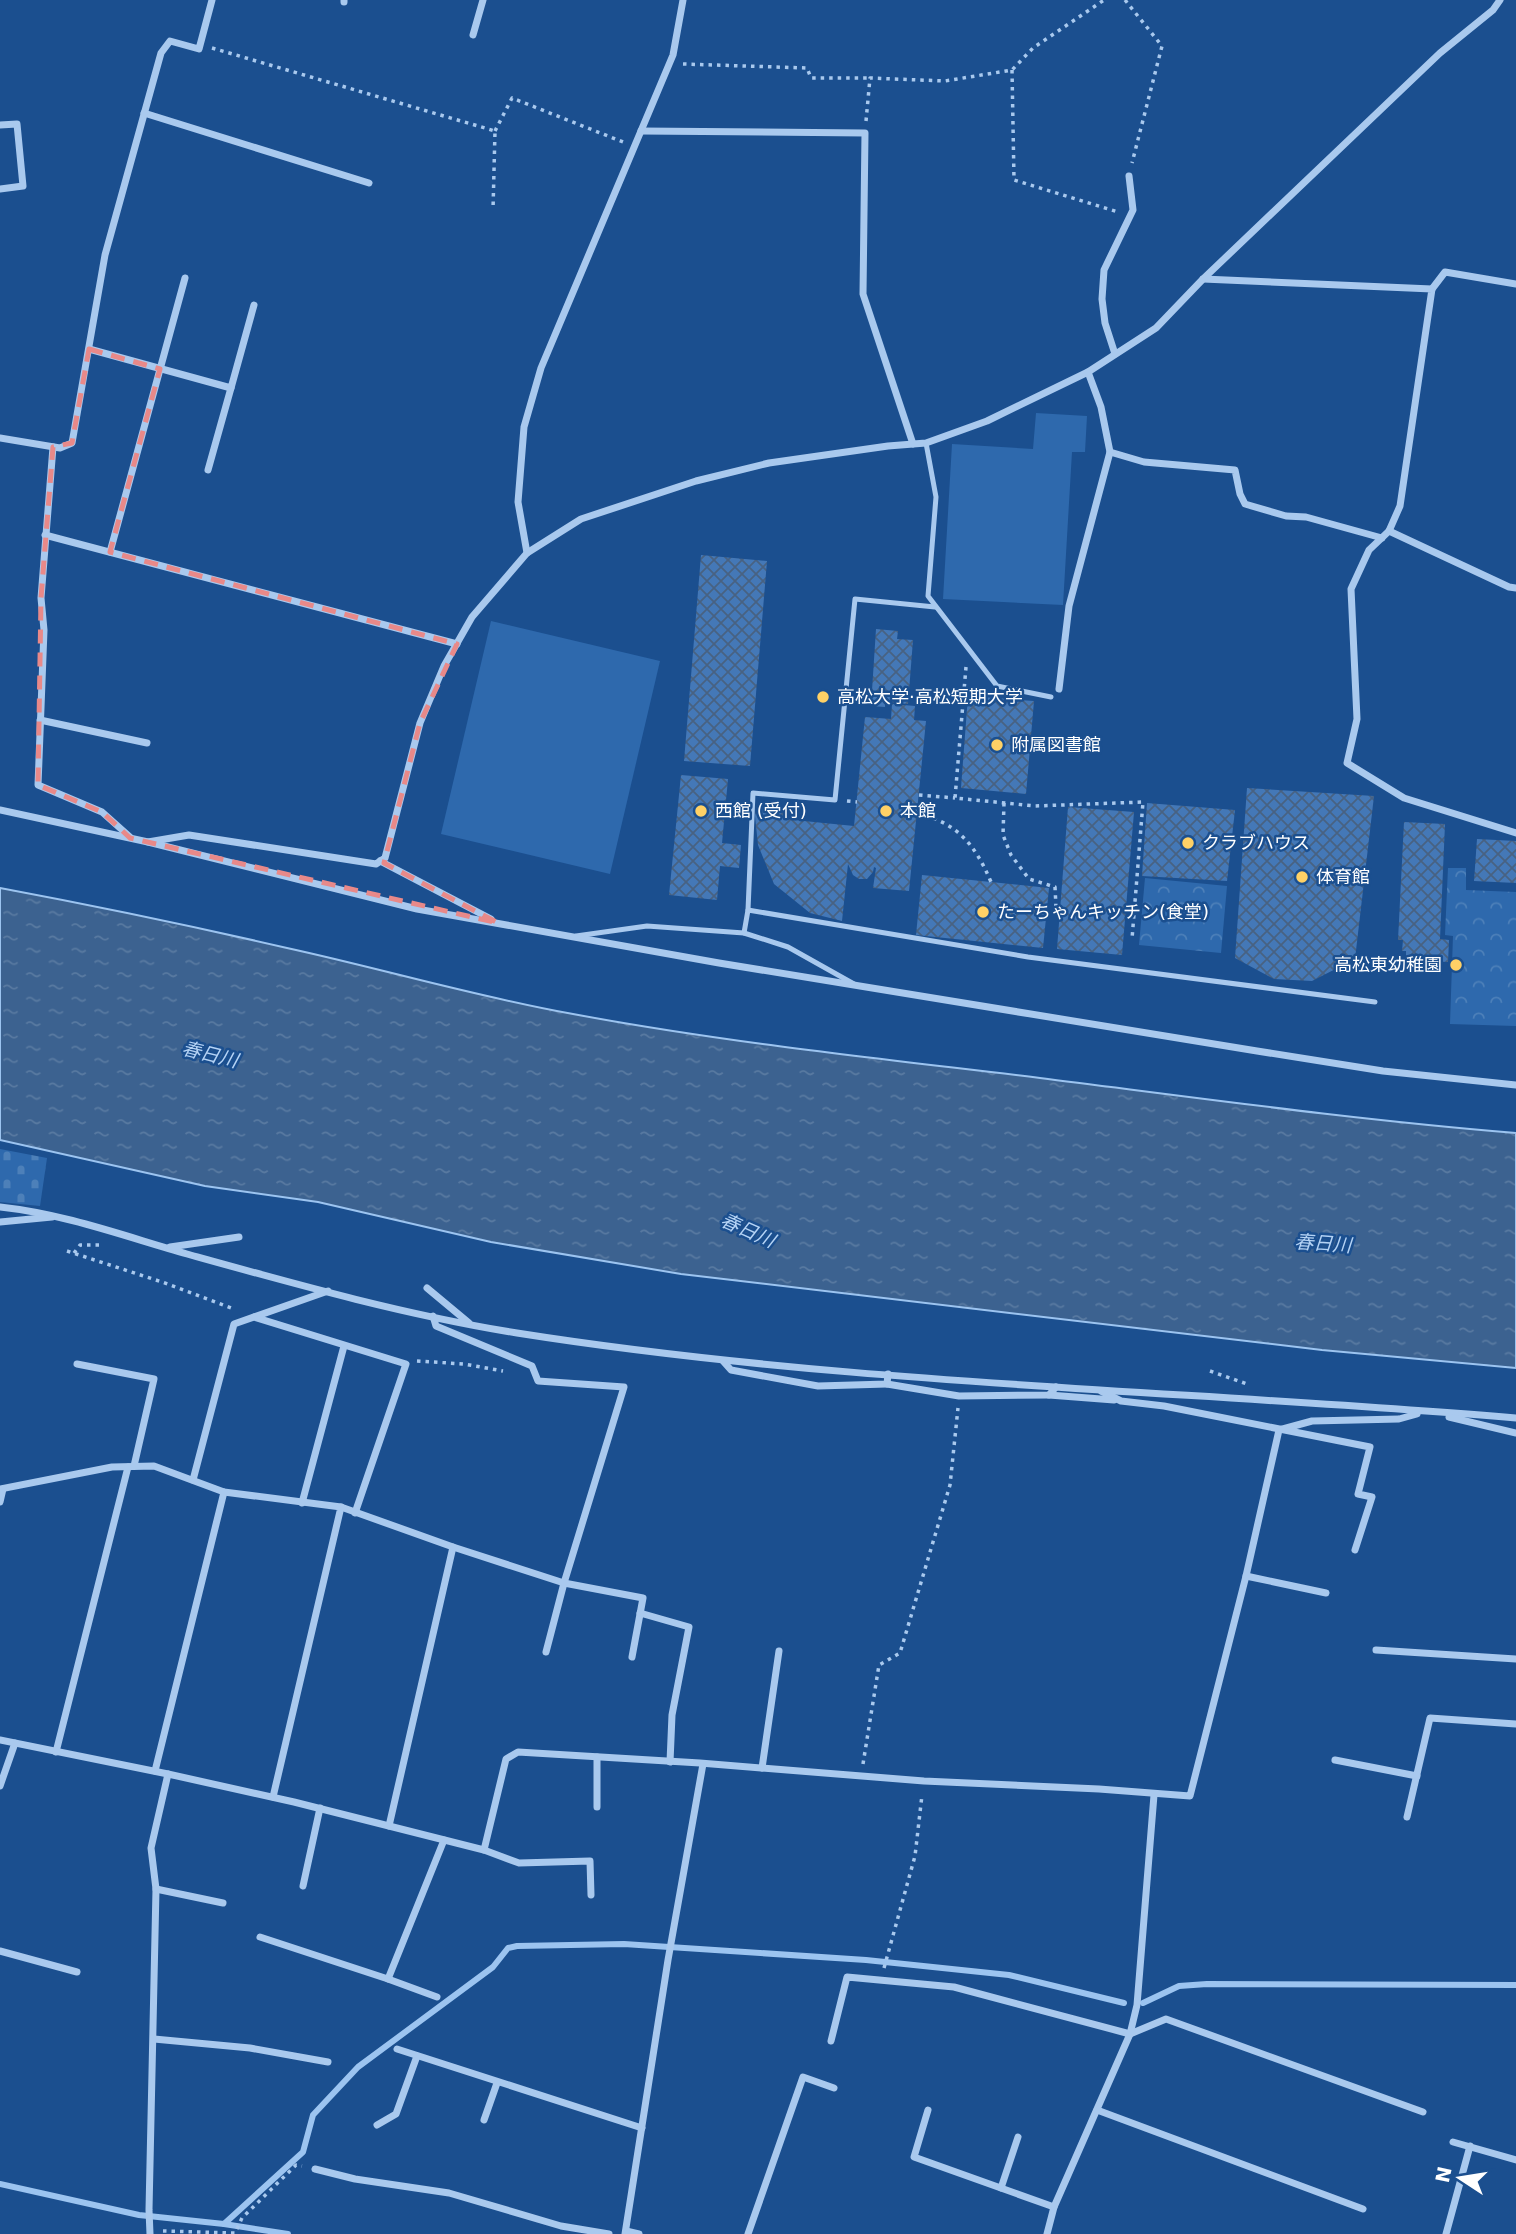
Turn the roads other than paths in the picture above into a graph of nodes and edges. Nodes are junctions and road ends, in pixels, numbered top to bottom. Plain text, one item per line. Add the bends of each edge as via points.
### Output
1 (212, 0) edge
2 (484, 0) edge
3 (683, 0) edge
4 (1500, 0) edge
5 (473, 35) dead end
6 (144, 113) junction
7 (0, 125) edge
8 (641, 131) junction
9 (1129, 176) road end
10 (369, 183) dead end
11 (0, 189) edge
12 (185, 278) dead end
13 (1203, 279) junction
14 (1516, 284) edge
15 (1432, 289) junction
16 (254, 305) dead end
17 (89, 349) junction
18 (1115, 354) junction
19 (160, 369) junction
20 (1088, 372) junction
21 (231, 388) junction
22 (0, 438) edge
23 (926, 443) junction
24 (913, 444) junction
25 (53, 447) junction
26 (1110, 452) junction
27 (208, 470) dead end
28 (1389, 531) junction
29 (45, 535) junction
30 (1382, 538) junction
31 (110, 552) junction
32 (527, 553) junction
33 (1516, 588) edge
34 (936, 607) junction
35 (457, 643) junction
36 (1059, 689) dead end
37 (1051, 697) dead end
38 (40, 719) junction
39 (147, 743) dead end
40 (0, 810) edge
41 (1516, 833) edge
42 (130, 838) junction
43 (148, 842) junction
44 (380, 861) junction
45 (748, 910) junction
46 (498, 923) junction
47 (744, 933) junction
48 (573, 937) junction
49 (858, 986) junction
50 (1375, 1002) dead end
51 (1516, 1085) edge
52 (0, 1207) edge
53 (60, 1216) junction
54 (0, 1222) edge
55 (239, 1237) dead end
56 (166, 1248) junction
57 (427, 1289) dead end
58 (328, 1291) junction
59 (433, 1316) junction
60 (254, 1317) junction
61 (473, 1325) junction
62 (344, 1346) junction
63 (723, 1360) junction
64 (78, 1364) dead end
65 (888, 1374) junction
66 (887, 1384) junction
67 (1056, 1387) junction
68 (1098, 1389) junction
69 (1049, 1395) junction
70 (1121, 1401) junction
71 (1427, 1412) junction
72 (1516, 1418) edge
73 (1279, 1430) junction
74 (1516, 1433) edge
75 (131, 1467) junction
76 (193, 1480) junction
77 (1, 1489) edge
78 (224, 1492) junction
79 (0, 1502) edge
80 (302, 1503) junction
81 (341, 1507) junction
82 (355, 1513) junction
83 (453, 1547) junction
84 (1355, 1550) dead end
85 (1246, 1576) junction
86 (564, 1583) junction
87 (1326, 1593) dead end
88 (640, 1613) junction
89 (1376, 1650) dead end
90 (779, 1651) dead end
91 (546, 1652) dead end
92 (632, 1657) dead end
93 (1516, 1659) edge
94 (1516, 1724) edge
95 (0, 1740) edge
96 (15, 1743) junction
97 (56, 1752) junction
98 (597, 1757) junction
99 (1335, 1760) dead end
100 (670, 1762) junction
101 (703, 1763) junction
102 (762, 1768) junction
103 (155, 1771) junction
104 (169, 1773) junction
105 (1417, 1776) junction
106 (0, 1786) edge
107 (1154, 1795) junction
108 (273, 1797) junction
109 (597, 1807) dead end
110 (320, 1808) junction
111 (1407, 1817) dead end
112 (389, 1826) junction
113 (443, 1840) junction
114 (484, 1850) junction
115 (303, 1886) dead end
116 (156, 1889) junction
117 (591, 1895) dead end
118 (223, 1903) dead end
119 (260, 1937) dead end
120 (0, 1951) edge
121 (78, 1972) dead end
122 (388, 1979) junction
123 (437, 1997) dead end
124 (1130, 2034) junction
125 (154, 2039) junction
126 (831, 2041) dead end
127 (397, 2049) dead end
128 (417, 2056) junction
129 (328, 2062) dead end
130 (497, 2083) junction
131 (834, 2088) dead end
132 (928, 2110) dead end
133 (1097, 2110) junction
134 (1423, 2112) dead end
135 (484, 2120) dead end
136 (377, 2125) dead end
137 (642, 2128) junction
138 (1018, 2137) dead end
139 (1452, 2142) dead end
140 (1469, 2146) junction
141 (1516, 2160) edge
142 (315, 2169) road end
143 (1000, 2188) junction
144 (1054, 2207) junction
145 (1363, 2208) dead end
146 (150, 2232) edge
147 (626, 2232) edge
148 (609, 2234) edge
149 (639, 2234) edge
150 (748, 2234) edge
151 (1047, 2234) edge
152 (1446, 2234) edge

1 - 6 street via 199,49 170,41 161,53
2 - 5 street
3 - 8 street via 673,55
4 - 13 street
6 - 10 street
6 - 17 street via 106,255
7 - 11 street via 17,124 23,186
8 - 24 street via 865,133 863,293
8 - 32 street via 541,368 524,427 518,502
9 - 18 street via 1133,210 1104,270 1105,323
12 - 19 street
13 - 15 street
13 - 18 street via 1156,328
14 - 15 street via 1446,272
15 - 28 street via 1400,506
16 - 21 street
17 - 19 street
17 - 25 street via 72,443
18 - 20 street
19 - 21 street
19 - 31 street
20 - 23 street via 987,421
20 - 26 street
21 - 27 street
22 - 25 street
23 - 24 street
23 - 34 lane via 936,497 928,596
24 - 32 street via 769,463 696,481 581,519
25 - 29 street
26 - 30 street via 1144,462 1235,470 1245,504
26 - 36 street via 1069,606
28 - 30 street
28 - 33 street
29 - 31 street
29 - 38 street
30 - 41 street via 1369,550 1351,589 1357,719 1346,763 1404,798
31 - 35 street
32 - 35 street via 472,617
34 - 37 lane via 997,686
34 - 45 lane via 855,599 835,800 752,793
35 - 44 street via 420,723 385,858
38 - 39 street
38 - 42 street via 38,785 102,812
40 - 42 street
42 - 43 street
43 - 44 street via 189,835 376,864
43 - 46 street via 417,909
44 - 46 street
45 - 47 lane
45 - 50 lane via 1028,957
46 - 48 street
47 - 48 lane via 647,926
47 - 49 lane via 788,947
48 - 49 street
49 - 51 street via 1383,1071
52 - 53 street
53 - 54 street
53 - 56 street
55 - 56 street
56 - 58 street
57 - 61 street
58 - 59 street
58 - 60 street
59 - 61 street
59 - 86 street via 436,1326 532,1366 538,1381 624,1387
60 - 62 street
60 - 76 street via 234,1324
61 - 63 street
62 - 80 street
62 - 82 street via 405,1364
63 - 65 street
63 - 66 street via 731,1370 818,1386
64 - 75 street via 154,1379
65 - 66 street
65 - 67 street
66 - 69 street via 959,1396
67 - 68 street
67 - 69 street
68 - 70 street
68 - 71 street
69 - 70 street
70 - 73 street
71 - 72 street
71 - 73 street via 1399,1419 1312,1421
71 - 74 street
73 - 84 street via 1370,1447 1358,1494 1372,1497
73 - 85 street
75 - 76 street via 154,1466
75 - 77 street
75 - 97 street
76 - 78 street
77 - 79 street
78 - 80 street
78 - 103 street
80 - 81 street
81 - 82 street
81 - 108 street
82 - 83 street
83 - 86 street
83 - 112 street
85 - 87 street
85 - 107 street via 1190,1796
86 - 88 street via 643,1598
86 - 91 street
88 - 92 street
88 - 100 street via 688,1627 672,1715
89 - 93 street
90 - 102 street
94 - 105 street via 1430,1718
95 - 96 street
96 - 97 street
96 - 106 street
97 - 103 street
98 - 100 street
98 - 109 street
98 - 114 street via 518,1752 506,1759
99 - 105 street
100 - 101 street
101 - 102 street
101 - 137 street
102 - 107 street
103 - 104 street
104 - 108 street
104 - 116 street via 152,1848
105 - 111 street
107 - 124 street via 1137,2005
108 - 110 street
110 - 112 street
110 - 115 street
112 - 113 street
113 - 114 street
113 - 122 street
114 - 117 street via 519,1863 590,1861
116 - 118 street
116 - 125 street
119 - 122 street
120 - 121 street
122 - 123 street
124 - 126 street via 954,1987 847,1977
124 - 133 street
124 - 134 street via 1167,2019
125 - 129 street via 250,2048
125 - 146 street
127 - 128 street
128 - 130 street
128 - 136 street via 396,2114
130 - 135 street
130 - 137 street
131 - 150 street via 803,2077
132 - 143 street via 914,2158
133 - 144 street
133 - 145 street
137 - 147 street
138 - 143 street
139 - 140 street
140 - 141 street
140 - 152 street
142 - 148 street via 449,2193 561,2226
143 - 144 street
144 - 151 street
147 - 149 street

